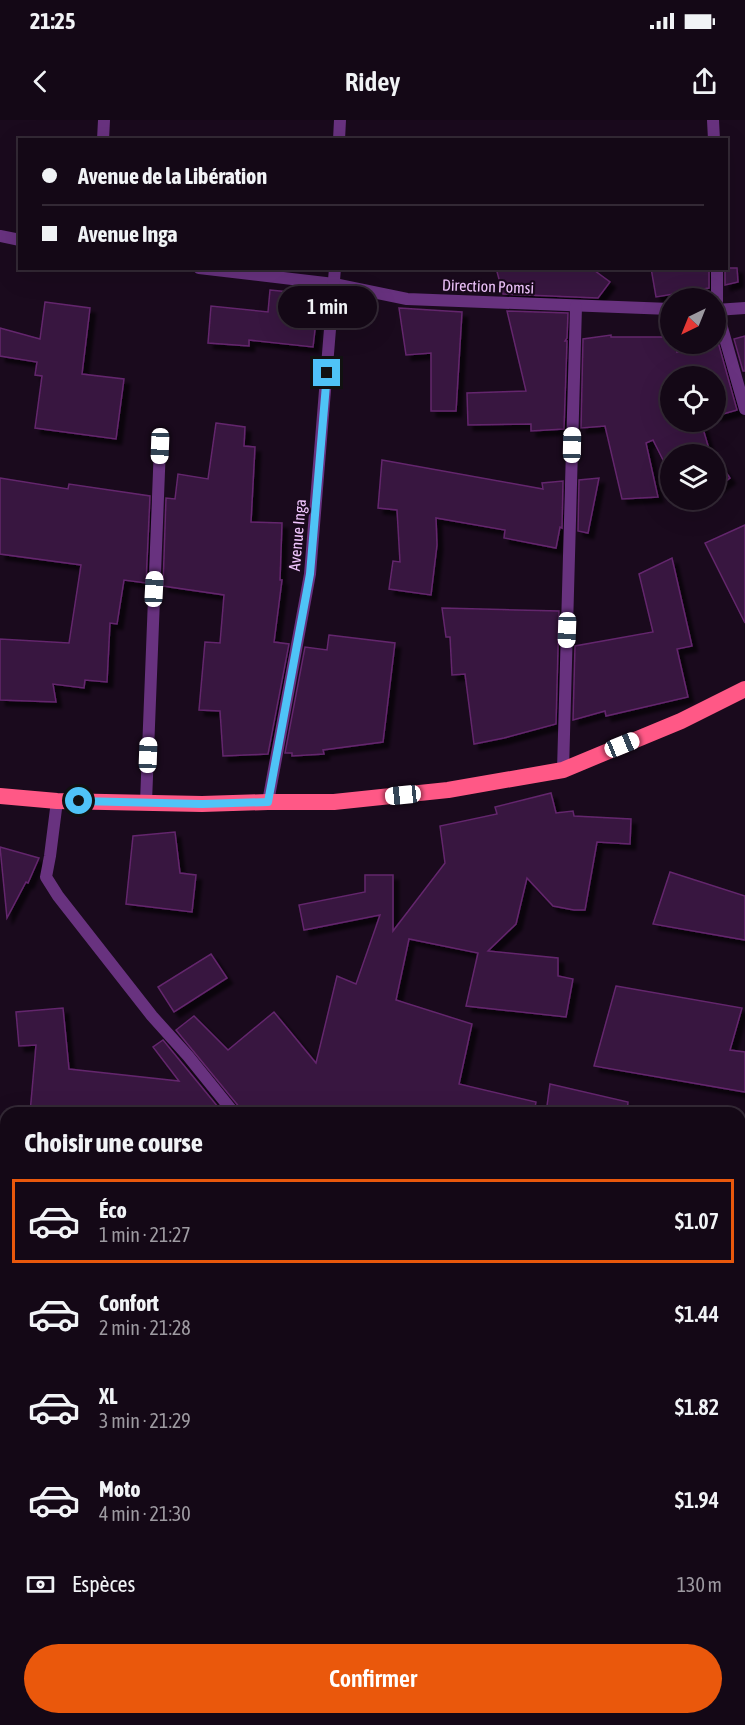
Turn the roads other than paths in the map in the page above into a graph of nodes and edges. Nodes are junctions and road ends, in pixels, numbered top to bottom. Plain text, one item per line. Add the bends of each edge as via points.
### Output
1 (104, 120) edge
2 (340, 120) edge
3 (713, 120) edge
4 (103, 138) edge
5 (339, 138) edge
6 (714, 138) edge
7 (0, 236) edge
8 (18, 240) edge
9 (216, 270) edge
10 (335, 270) edge
11 (717, 270) edge
12 (334, 284) junction
13 (717, 288) edge
14 (576, 306) junction
15 (745, 308) edge
16 (660, 309) edge
17 (726, 309) edge
18 (726, 344) edge
19 (745, 409) edge
20 (160, 446) dead end
21 (745, 689) edge
22 (563, 770) junction
23 (0, 796) edge
24 (57, 801) junction
25 (146, 802) junction
26 (268, 802) junction
27 (229, 1107) edge

1 - 4 street
2 - 5 street
3 - 6 street
7 - 8 street
9 - 12 street, Direction Pomsi
10 - 12 street, Avenue Inga
11 - 13 street
12 - 14 street, Direction Pomsi via 407,299
12 - 26 street, Avenue Inga via 310,574
14 - 16 street, Direction Pomsi
14 - 22 street
15 - 17 street
18 - 19 street
20 - 25 street
21 - 22 highway via 681,721
22 - 26 highway via 448,790 334,802
23 - 24 highway
24 - 25 highway
24 - 27 street via 46,877 152,1016
25 - 26 highway

